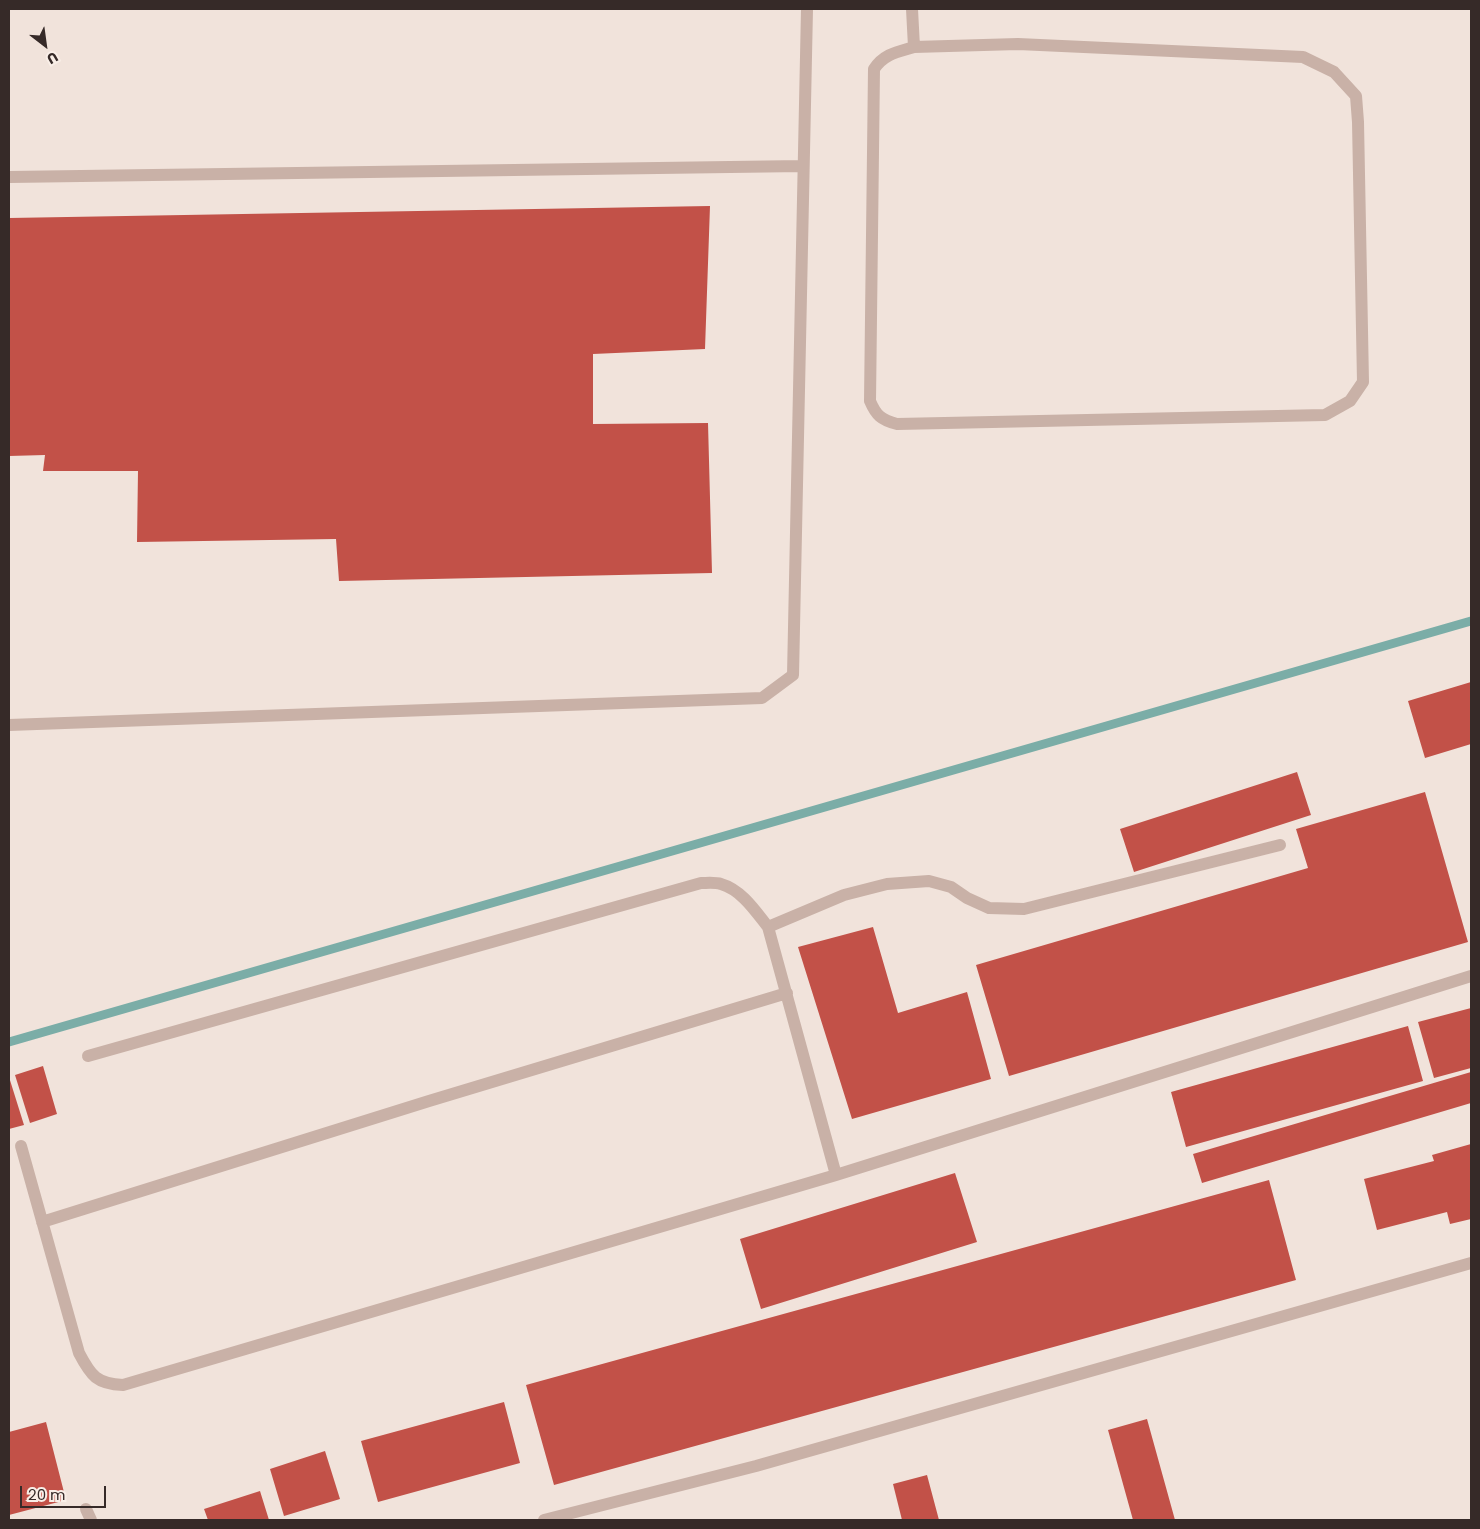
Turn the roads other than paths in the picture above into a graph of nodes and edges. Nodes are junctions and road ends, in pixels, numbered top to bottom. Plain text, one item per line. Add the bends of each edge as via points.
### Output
1 (807, 9) edge
2 (912, 9) edge
3 (914, 47) junction
4 (802, 166) junction
5 (9, 177) edge
6 (9, 725) edge
7 (1280, 845) dead end
8 (768, 927) junction
9 (1471, 976) edge
10 (787, 993) junction
11 (88, 1056) dead end
12 (21, 1146) dead end
13 (836, 1175) junction
14 (42, 1222) junction
15 (1471, 1262) edge
16 (544, 1520) edge

1 - 4 lane
2 - 3 lane
3 - 3 lane via 889,54 874,69 870,401 882,420 897,424 1325,415 1350,401 1363,382 1358,122 1356,96 1334,72 1303,57 1018,44
4 - 5 lane
4 - 6 lane via 793,674 762,698
7 - 8 lane via 1024,909 990,908 951,887 929,881 887,884 844,896
8 - 10 lane
8 - 11 lane via 735,891 721,883 701,883
9 - 13 lane
10 - 13 lane
10 - 14 lane
12 - 14 lane
13 - 14 lane via 123,1385 100,1382 88,1370 80,1353
15 - 16 lane via 756,1466

